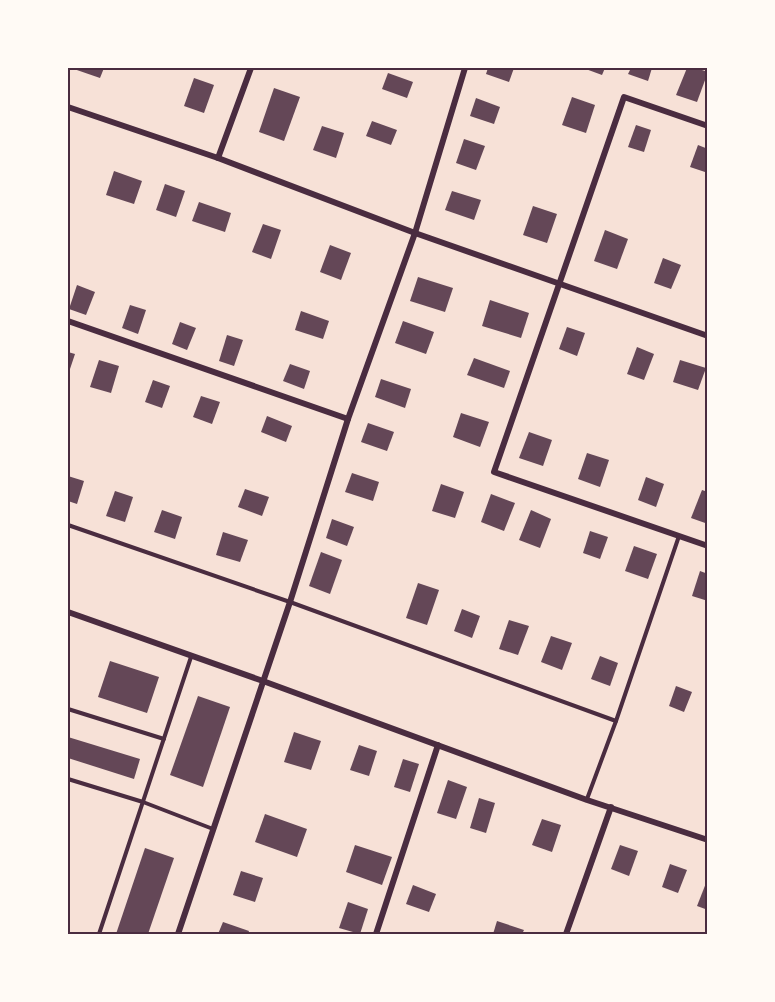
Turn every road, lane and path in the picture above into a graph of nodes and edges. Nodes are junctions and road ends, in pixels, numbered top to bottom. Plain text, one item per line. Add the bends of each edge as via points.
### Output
1 (251, 68) edge
2 (465, 68) edge
3 (68, 107) edge
4 (708, 126) edge
5 (218, 158) junction
6 (415, 232) junction
7 (560, 283) junction
8 (68, 321) edge
9 (708, 336) edge
10 (348, 419) junction
11 (68, 525) edge
12 (679, 536) junction
13 (708, 546) edge
14 (290, 602) junction
15 (68, 612) edge
16 (191, 657) junction
17 (263, 681) junction
18 (68, 709) edge
19 (616, 721) junction
20 (164, 739) junction
21 (438, 745) junction
22 (68, 779) edge
23 (587, 800) junction
24 (143, 802) junction
25 (611, 807) junction
26 (213, 829) junction
27 (708, 840) edge
28 (99, 934) edge
29 (178, 934) edge
30 (376, 934) edge
31 (566, 934) edge

1 - 5 street
2 - 6 street
3 - 5 street
4 - 7 street via 624,97
5 - 6 street
6 - 7 street
6 - 10 street
7 - 9 street
7 - 12 street via 494,472
8 - 10 street
10 - 14 street
11 - 14 lane
12 - 13 street
12 - 19 lane
14 - 17 street
14 - 19 lane
15 - 16 street
16 - 17 street
16 - 20 lane
17 - 21 street
17 - 26 street
18 - 20 lane
19 - 23 lane
20 - 24 lane
21 - 23 street
21 - 30 street
22 - 24 lane
23 - 25 street
24 - 26 lane
24 - 28 lane
25 - 27 street
25 - 31 street
26 - 29 street

